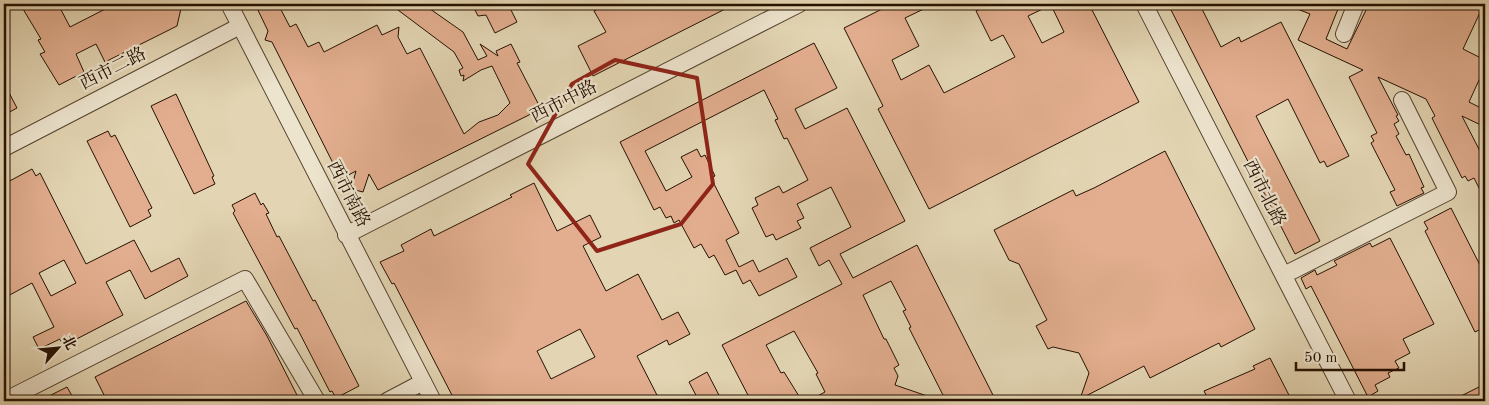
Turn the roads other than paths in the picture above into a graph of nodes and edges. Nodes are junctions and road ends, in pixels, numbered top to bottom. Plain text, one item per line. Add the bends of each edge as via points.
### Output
1 (229, 4) edge
2 (800, 4) edge
3 (1144, 4) edge
4 (1356, 4) edge
5 (240, 26) junction
6 (1344, 34) dead end
7 (1402, 100) dead end
8 (4, 148) edge
9 (346, 235) junction
10 (1284, 275) junction
11 (423, 382) junction
12 (4, 401) edge
13 (317, 401) edge
14 (387, 401) edge
15 (432, 401) edge
16 (1348, 401) edge

1 - 5 street, 西市南路
2 - 9 street, 西市中路
3 - 10 street, 西市北路
4 - 6 street
5 - 8 street, 西市二路
5 - 9 street, 西市南路
7 - 10 street via 1448,192
9 - 11 street, 西市南路
10 - 16 street, 西市北路
11 - 14 street
11 - 15 street, 西市南路
12 - 13 street via 245,279

